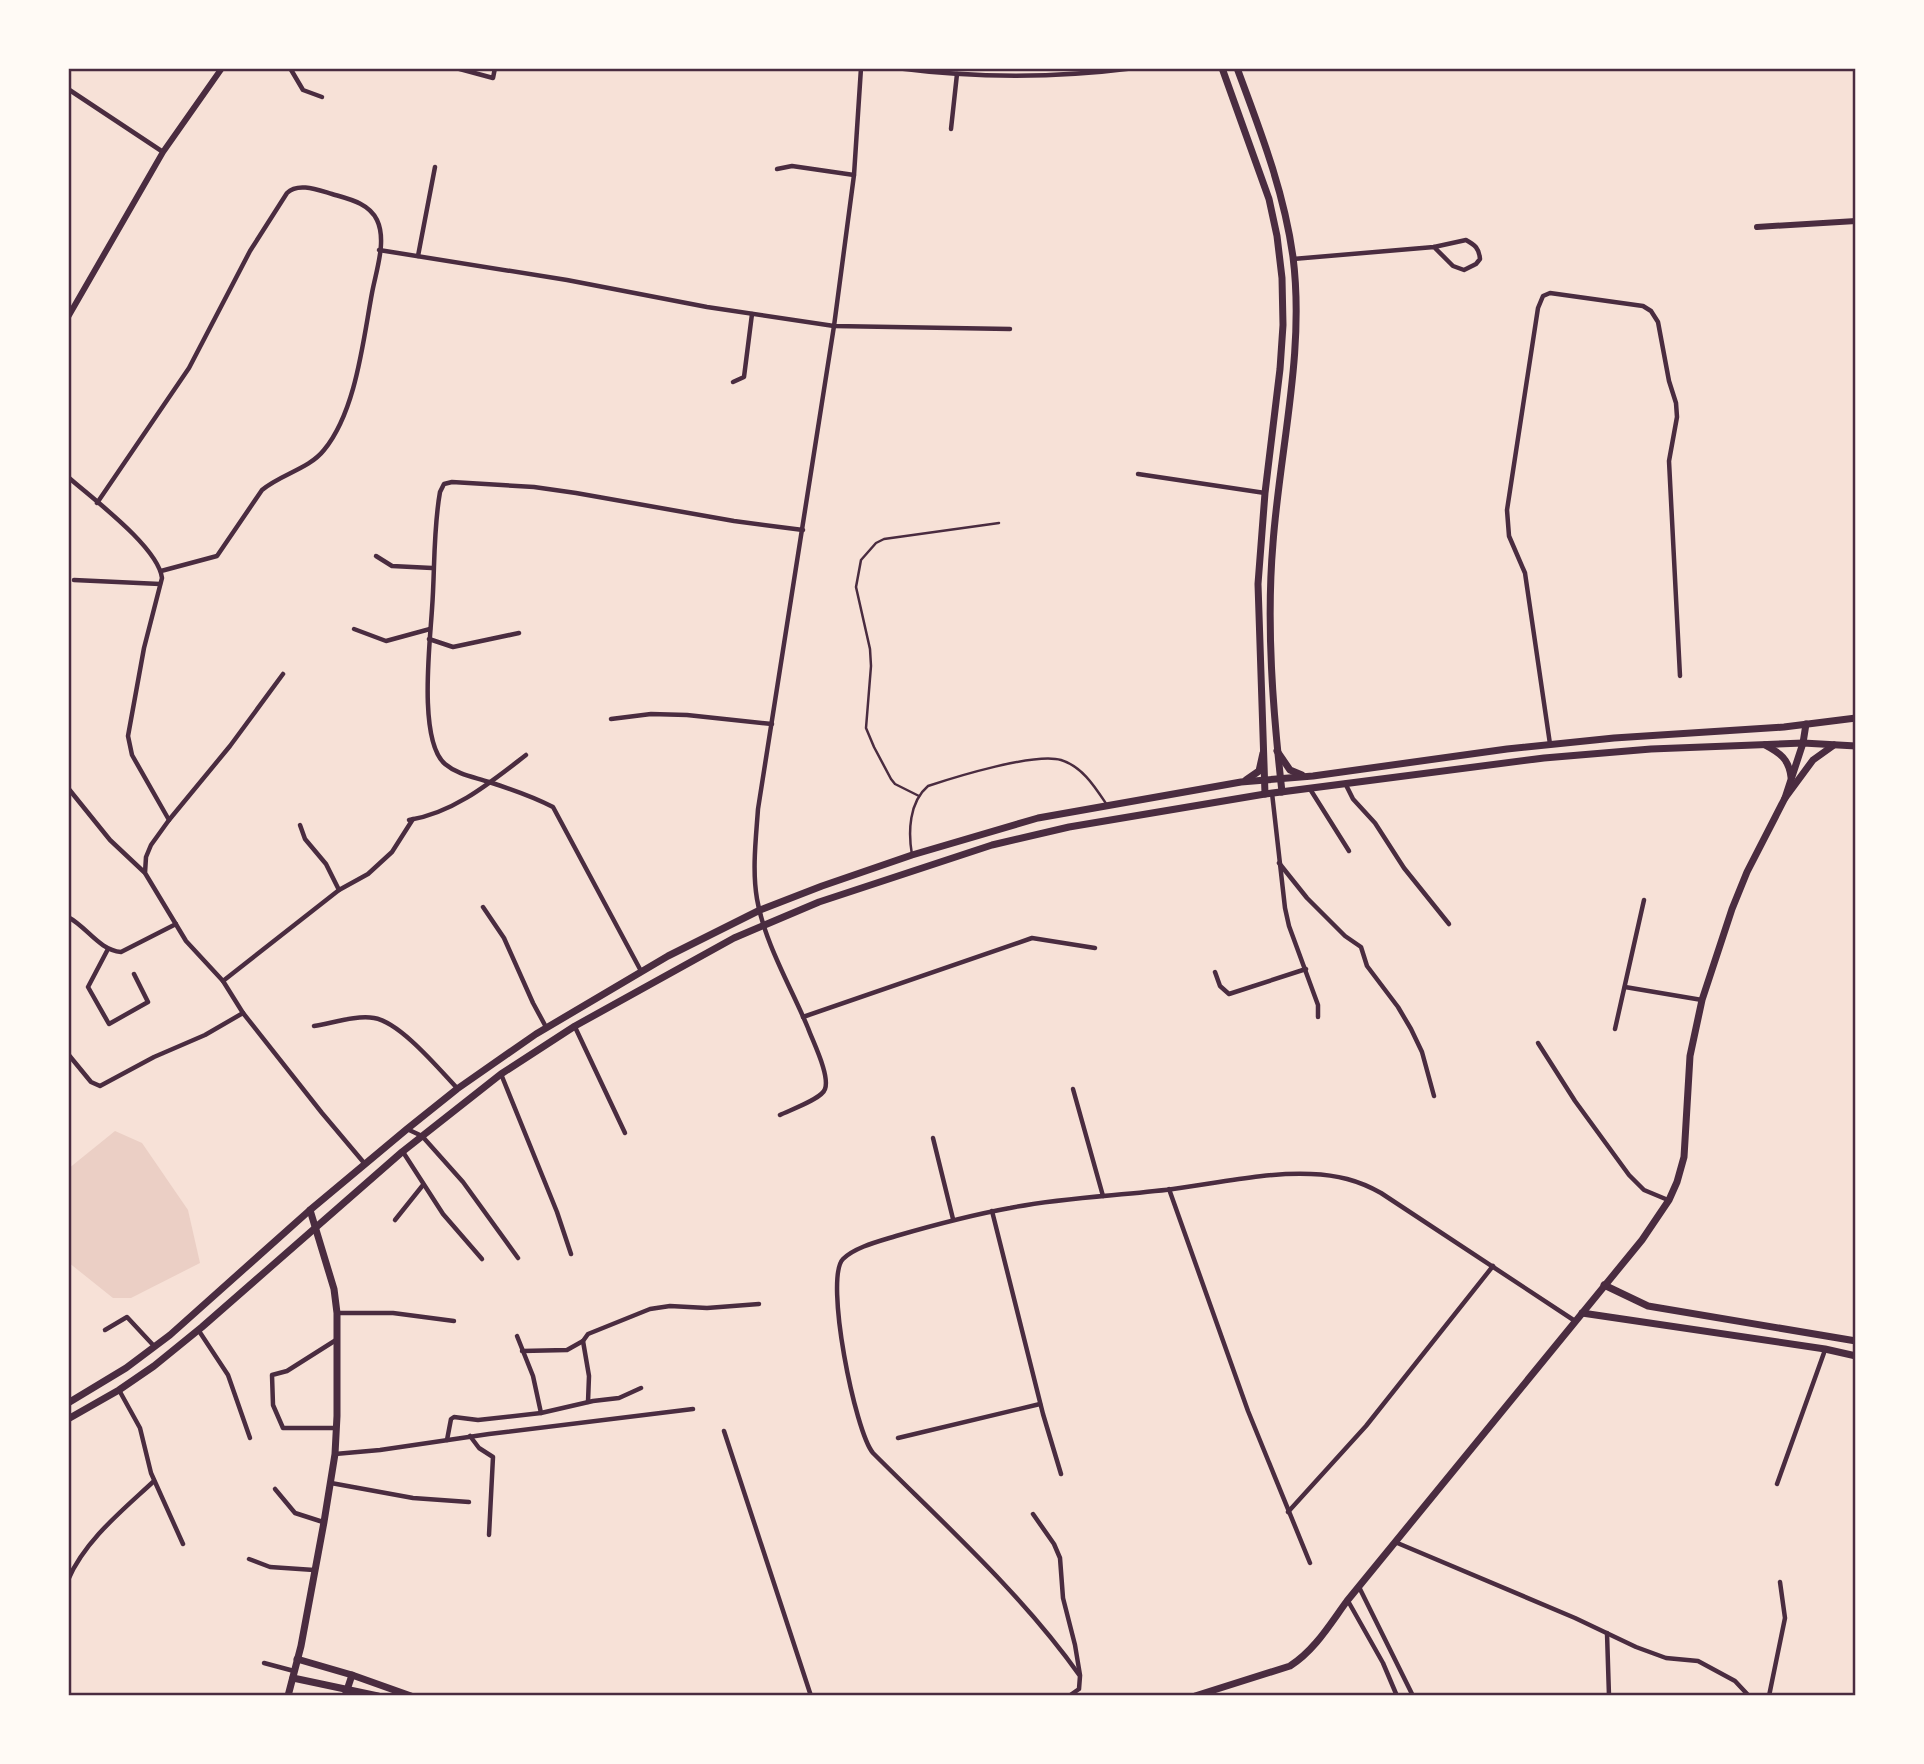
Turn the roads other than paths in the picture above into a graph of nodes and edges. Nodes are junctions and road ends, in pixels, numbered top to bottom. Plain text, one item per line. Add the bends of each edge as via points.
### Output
1 (222, 68) edge
2 (290, 68) edge
3 (456, 68) edge
4 (495, 68) edge
5 (861, 68) edge
6 (896, 68) edge
7 (1135, 68) edge
8 (1222, 68) edge
9 (1237, 68) edge
10 (957, 74) junction
11 (68, 89) edge
12 (322, 97) dead end
13 (951, 129) dead end
14 (163, 152) junction
15 (435, 167) dead end
16 (776, 169) dead end
17 (855, 175) junction
18 (1856, 221) edge
19 (1757, 227) dead end
20 (1434, 247) junction
21 (379, 250) junction
22 (418, 256) junction
23 (1293, 259) junction
24 (752, 314) junction
25 (68, 317) edge
26 (834, 326) junction
27 (1010, 329) dead end
28 (733, 382) dead end
29 (1138, 474) dead end
30 (68, 477) edge
31 (1265, 493) junction
32 (97, 503) junction
33 (999, 523) dead end
34 (803, 530) junction
35 (376, 556) dead end
36 (432, 568) junction
37 (161, 571) junction
38 (74, 580) dead end
39 (160, 584) junction
40 (354, 629) dead end
41 (430, 629) junction
42 (519, 633) dead end
43 (429, 639) junction
44 (283, 674) dead end
45 (1680, 676) dead end
46 (1856, 718) edge
47 (611, 719) dead end
48 (772, 724) junction
49 (1805, 724) junction
50 (1803, 743) junction
51 (1764, 744) junction
52 (1834, 744) junction
53 (1550, 745) junction
54 (1856, 746) edge
55 (1276, 751) junction
56 (1263, 752) junction
57 (526, 755) dead end
58 (1446, 758) junction
59 (1445, 770) junction
60 (1313, 776) junction
61 (1791, 777) junction
62 (1280, 778) junction
63 (1265, 779) junction
64 (490, 782) junction
65 (1241, 782) junction
66 (1345, 783) junction
67 (68, 788) edge
68 (1309, 788) junction
69 (1282, 792) junction
70 (1269, 794) junction
71 (919, 796) junction
72 (1785, 798) junction
73 (1107, 805) junction
74 (169, 820) junction
75 (300, 825) dead end
76 (1349, 851) dead end
77 (912, 855) junction
78 (1279, 863) junction
79 (145, 873) junction
80 (339, 890) junction
81 (1644, 900) dead end
82 (483, 907) dead end
83 (760, 910) junction
84 (68, 917) edge
85 (176, 924) junction
86 (763, 924) junction
87 (1449, 924) dead end
88 (1095, 948) dead end
89 (108, 949) junction
90 (1306, 969) junction
91 (641, 971) junction
92 (1215, 972) dead end
93 (134, 974) dead end
94 (223, 981) junction
95 (623, 982) junction
96 (1625, 987) junction
97 (631, 994) junction
98 (1702, 1000) junction
99 (243, 1013) junction
100 (803, 1017) junction
101 (1318, 1017) dead end
102 (314, 1026) dead end
103 (575, 1026) junction
104 (546, 1027) junction
105 (1615, 1029) dead end
106 (1538, 1043) dead end
107 (68, 1054) edge
108 (501, 1074) junction
109 (475, 1076) junction
110 (457, 1088) junction
111 (483, 1088) junction
112 (1073, 1089) dead end
113 (1434, 1096) dead end
114 (780, 1115) dead end
115 (407, 1129) junction
116 (625, 1133) dead end
117 (422, 1136) junction
118 (933, 1138) dead end
119 (402, 1152) junction
120 (365, 1164) junction
121 (423, 1185) junction
122 (1169, 1189) junction
123 (1103, 1196) junction
124 (1669, 1200) junction
125 (310, 1210) junction
126 (992, 1211) junction
127 (953, 1219) junction
128 (395, 1220) dead end
129 (315, 1227) junction
130 (570, 1254) dead end
131 (518, 1258) dead end
132 (482, 1259) dead end
133 (1493, 1266) junction
134 (1604, 1286) junction
135 (759, 1304) dead end
136 (337, 1313) junction
137 (1582, 1313) junction
138 (454, 1321) dead end
139 (1575, 1321) junction
140 (198, 1330) junction
141 (105, 1331) dead end
142 (516, 1336) dead end
143 (337, 1339) junction
144 (583, 1341) junction
145 (1856, 1341) edge
146 (154, 1347) junction
147 (1825, 1349) junction
148 (522, 1351) junction
149 (1856, 1356) edge
150 (641, 1388) dead end
151 (119, 1390) junction
152 (88, 1393) junction
153 (588, 1402) junction
154 (68, 1403) edge
155 (1040, 1404) junction
156 (94, 1405) junction
157 (693, 1409) dead end
158 (541, 1413) junction
159 (68, 1419) edge
160 (336, 1428) junction
161 (724, 1431) dead end
162 (470, 1436) junction
163 (250, 1438) dead end
164 (898, 1438) dead end
165 (447, 1440) junction
166 (335, 1454) junction
167 (1061, 1474) dead end
168 (155, 1481) junction
169 (331, 1483) junction
170 (1777, 1484) dead end
171 (275, 1489) dead end
172 (469, 1502) dead end
173 (1288, 1512) junction
174 (1033, 1514) dead end
175 (324, 1522) junction
176 (489, 1535) dead end
177 (1395, 1542) junction
178 (183, 1544) dead end
179 (248, 1559) dead end
180 (1310, 1563) dead end
181 (315, 1571) junction
182 (68, 1580) edge
183 (1780, 1583) dead end
184 (1359, 1586) junction
185 (1347, 1601) junction
186 (1607, 1633) junction
187 (297, 1659) junction
188 (264, 1663) dead end
189 (294, 1675) junction
190 (352, 1675) junction
191 (1080, 1676) junction
192 (346, 1693) edge
193 (288, 1696) edge
194 (378, 1696) edge
195 (411, 1696) edge
196 (811, 1696) edge
197 (1069, 1696) edge
198 (1195, 1696) edge
199 (1397, 1696) edge
200 (1413, 1696) edge
201 (1609, 1696) edge
202 (1749, 1696) edge
203 (1769, 1696) edge

1 - 14 street
2 - 12 street via 303,90
3 - 4 street via 493,78
5 - 17 street
6 - 10 street
7 - 10 street
8 - 31 main road via 1265,187 1280,265 1282,347
9 - 23 main road via 1273,166
10 - 13 street
11 - 14 street
14 - 25 street
15 - 22 street
16 - 17 street via 792,166
17 - 26 street
18 - 19 street
20 - 20 street via 1466,240 1475,245 1480,259 1464,270
20 - 23 street
21 - 22 street
21 - 32 street via 380,227 365,206 328,193 290,190 250,251 189,368
21 - 37 street via 355,378 330,442 315,460 262,490 218,556
22 - 24 street
23 - 55 main road via 1294,359 1271,578
24 - 26 street
24 - 28 street via 744,377
26 - 27 street
26 - 34 street
29 - 31 street
30 - 32 street
31 - 56 main road via 1258,584
32 - 37 street via 149,551
33 - 71 lane via 884,539 864,554 858,569 856,587 870,649 866,728 891,779
34 - 36 street via 534,487 452,482 444,484 440,492
34 - 48 street
35 - 36 street via 392,566
36 - 41 street
37 - 39 street
38 - 39 street
39 - 74 street via 128,736 132,755
40 - 41 street via 386,641
41 - 43 street
42 - 43 street via 453,647
43 - 64 street via 427,705 437,753 454,771
44 - 74 street
45 - 53 street via 1670,461 1677,417 1658,323 1643,306 1550,293 1543,296 1538,308 1507,510 1509,536 1525,573
46 - 49 main road
47 - 48 street via 651,713
48 - 83 street via 756,838
49 - 50 main road
49 - 53 main road
50 - 51 main road
50 - 52 main road
50 - 61 main road
51 - 59 main road via 1651,749
51 - 61 main road via 1784,757
52 - 54 main road
52 - 72 main road via 1813,760
53 - 58 main road
55 - 60 main road via 1294,773
55 - 62 main road
56 - 63 main road
56 - 65 main road via 1259,771
57 - 64 street
58 - 59 street
58 - 60 main road
59 - 66 main road
60 - 62 main road
61 - 72 main road
62 - 63 main road
62 - 69 main road
63 - 65 main road
63 - 70 main road
64 - 80 street via 447,808 411,819 392,852 368,874
64 - 91 street via 554,807
65 - 73 main road
66 - 68 main road
66 - 87 street
67 - 79 street via 110,840
68 - 69 main road
68 - 76 street
69 - 70 main road
70 - 78 street via 1278,829
70 - 86 main road via 1069,827 992,845
71 - 73 lane via 939,782 1052,758 1088,777
71 - 77 lane via 909,831
72 - 98 main road via 1742,884
73 - 77 main road via 1038,818
74 - 79 street via 151,845
75 - 80 street
77 - 83 main road
78 - 90 street via 1289,926
78 - 113 street via 1307,898 1361,947 1367,966 1411,1029
79 - 85 street
80 - 94 street
81 - 96 street
82 - 104 street via 504,938
83 - 86 street
83 - 91 main road
84 - 89 street
85 - 89 street via 127,951
85 - 94 street via 186,942
86 - 97 main road
86 - 100 street
88 - 100 street via 1032,938
89 - 93 street via 88,986 109,1024 148,1002
90 - 92 street via 1230,994 1220,986
90 - 101 street
91 - 95 main road
94 - 99 street
95 - 97 street
95 - 104 main road
96 - 98 street
96 - 105 street
97 - 103 main road
98 - 124 main road via 1690,1056 1684,1157
99 - 107 street via 100,1086 93,1084
99 - 120 street
100 - 114 street via 825,1073 825,1090
102 - 110 street via 373,1017 391,1024
103 - 108 main road
103 - 116 street
104 - 109 main road
106 - 124 street via 1629,1175 1644,1190
108 - 111 main road
108 - 130 street
109 - 110 main road
109 - 111 street
110 - 115 main road
111 - 117 main road
112 - 123 street
115 - 117 street
115 - 120 main road
117 - 119 main road
117 - 131 street via 463,1182
118 - 127 street
119 - 121 street
119 - 129 main road
120 - 125 main road
121 - 128 street
121 - 132 street
122 - 123 street
122 - 133 street via 1264,1177 1344,1177 1381,1193
122 - 173 street
123 - 126 street
124 - 134 main road
125 - 129 main road
125 - 146 main road
126 - 127 street
126 - 155 street
127 - 191 street via 877,1242 839,1264 839,1318 847,1374 866,1443 1021,1603
129 - 136 main road via 332,1276
129 - 140 main road
133 - 139 street
133 - 173 street via 1366,1426
134 - 137 main road
134 - 145 main road via 1648,1306
135 - 144 street via 650,1309 588,1334
136 - 138 street via 393,1313
136 - 143 main road
137 - 139 main road
137 - 147 main road
139 - 177 main road
140 - 151 main road
140 - 163 street via 228,1375
141 - 146 street via 127,1317
142 - 148 street
143 - 160 main road
143 - 160 street via 287,1371 272,1375 274,1405 283,1428
144 - 148 street via 567,1350
144 - 153 street
146 - 152 main road
147 - 149 main road
147 - 170 street
148 - 158 street
150 - 153 street via 619,1398
151 - 156 main road
151 - 168 street via 140,1429
152 - 154 main road
152 - 156 street
153 - 158 street
155 - 164 street
155 - 167 street
156 - 159 main road
157 - 162 street
158 - 165 street via 478,1420 454,1417
160 - 166 main road
161 - 196 street
162 - 165 street
162 - 176 street via 493,1457
165 - 166 street
166 - 169 main road
168 - 178 street
168 - 182 street via 92,1543
169 - 172 street via 414,1498
169 - 175 main road
171 - 175 street via 295,1513
173 - 180 street
174 - 191 street via 1060,1558 1063,1598
175 - 181 main road
177 - 184 main road
177 - 186 street
179 - 181 street via 270,1567
181 - 187 main road
183 - 203 street via 1785,1618
184 - 185 main road
184 - 200 street
185 - 198 main road via 1316,1643 1290,1666
185 - 199 street
186 - 201 street
186 - 202 street via 1663,1657 1698,1661 1735,1681
187 - 189 main road
187 - 190 main road
188 - 189 street
189 - 192 main road
189 - 193 main road
190 - 192 main road
190 - 195 main road
191 - 197 street via 1079,1689
192 - 194 main road

